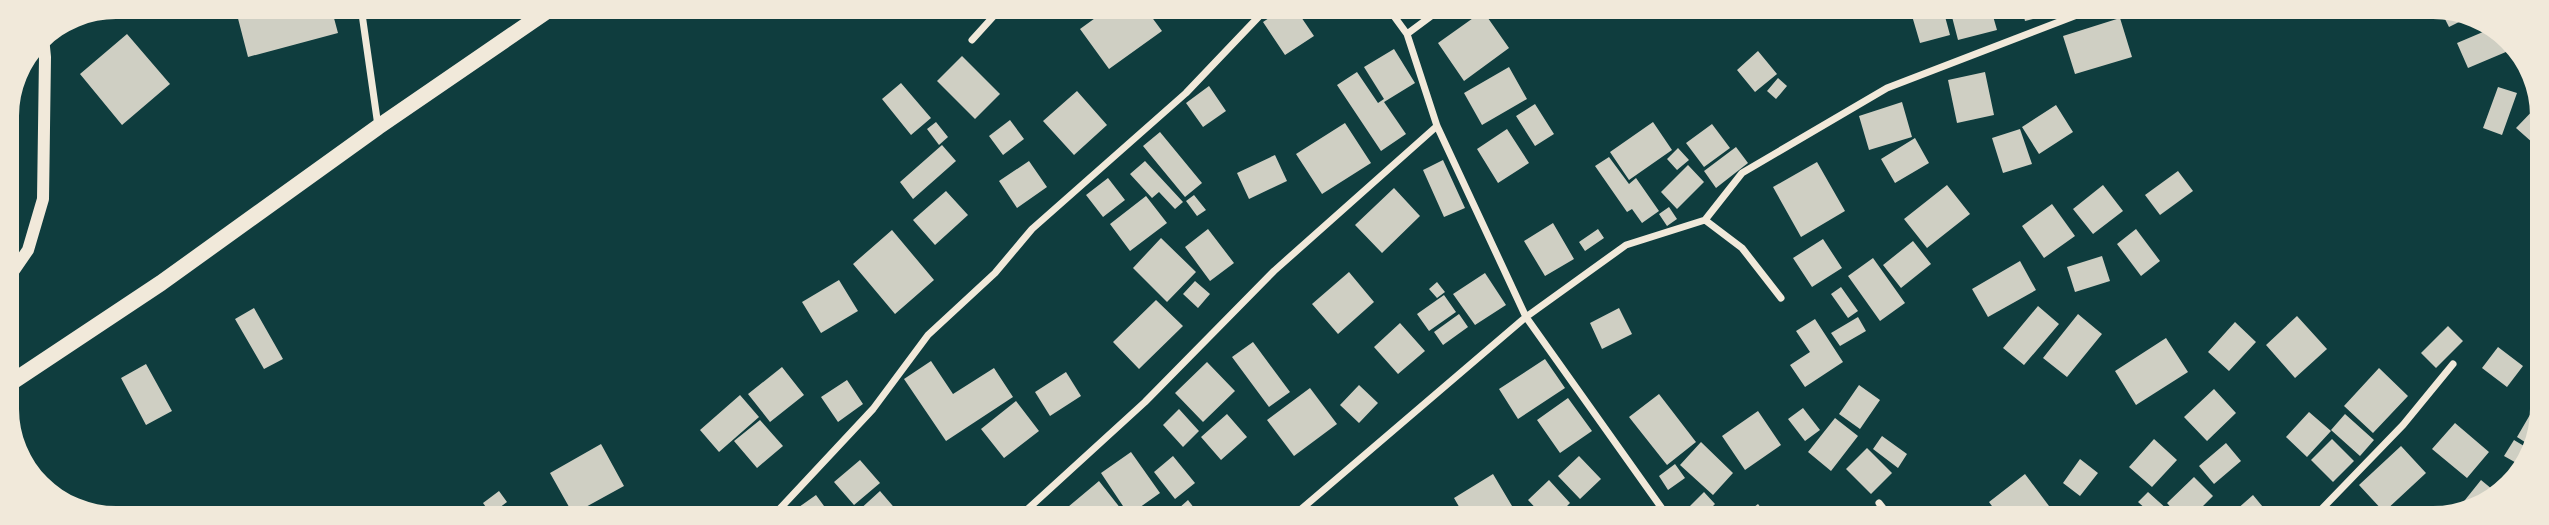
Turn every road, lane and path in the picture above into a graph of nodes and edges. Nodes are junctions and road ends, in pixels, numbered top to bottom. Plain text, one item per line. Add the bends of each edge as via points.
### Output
1 (363, 19) edge
2 (536, 19) edge
3 (991, 19) edge
4 (1257, 19) edge
5 (1396, 19) edge
6 (1427, 19) edge
7 (2067, 19) edge
8 (1407, 34) junction
9 (972, 40) dead end
10 (45, 51) edge
11 (1437, 126) junction
12 (378, 127) junction
13 (1705, 220) junction
14 (19, 263) edge
15 (1781, 298) dead end
16 (1526, 317) junction
17 (2453, 364) dead end
18 (19, 377) edge
19 (1879, 503) dead end
20 (782, 506) edge
21 (1031, 506) edge
22 (1305, 506) edge
23 (1660, 506) edge
24 (1881, 506) edge
25 (2325, 506) edge

1 - 12 street
2 - 12 highway
3 - 9 street
4 - 20 street via 1186,93 1032,229 995,273 928,335 873,409
5 - 8 street
6 - 8 street
7 - 13 street via 1887,88 1742,173
8 - 11 street
10 - 14 street via 43,199 28,250
11 - 16 street
11 - 21 street via 1274,271 1145,402
12 - 18 highway via 161,283
13 - 15 street via 1742,248
13 - 16 street via 1626,245
16 - 22 street
16 - 23 street
17 - 25 street via 2403,425
19 - 24 street

